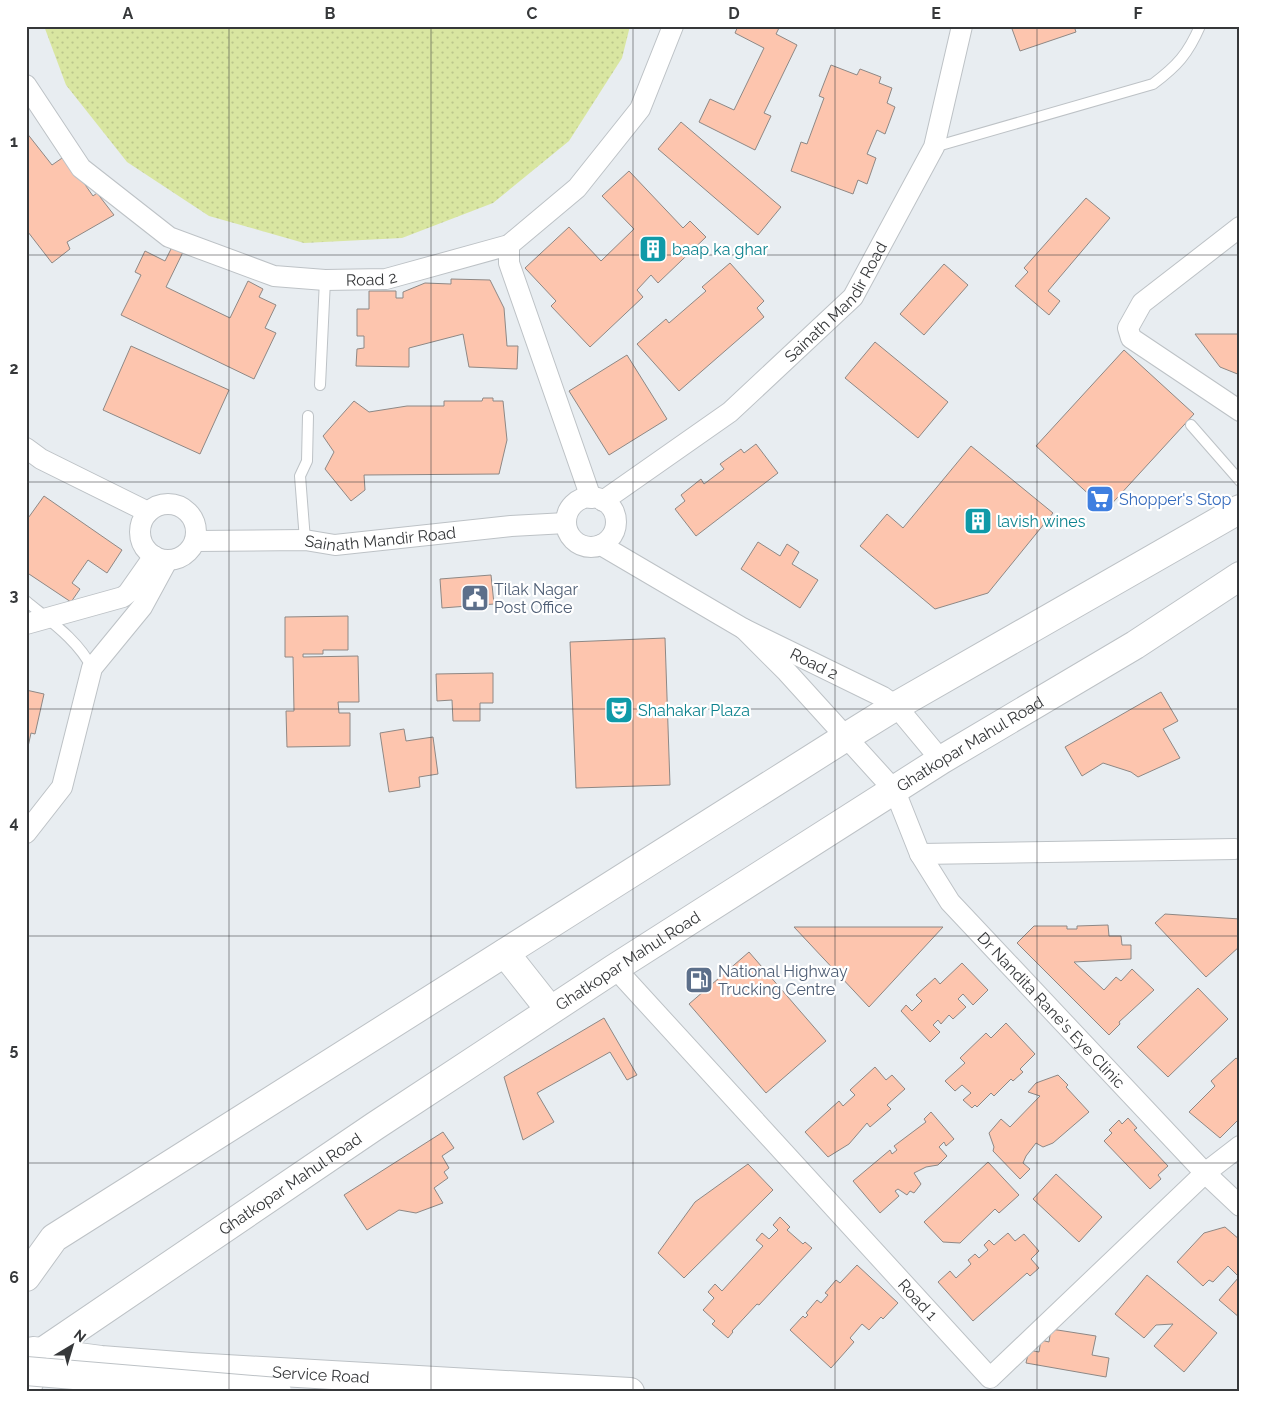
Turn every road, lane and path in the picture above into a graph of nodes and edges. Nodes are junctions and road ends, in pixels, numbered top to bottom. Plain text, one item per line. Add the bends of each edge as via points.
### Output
1 (673, 26) edge
2 (962, 26) edge
3 (1200, 26) edge
4 (26, 84) edge
5 (934, 147) junction
6 (1240, 227) edge
7 (509, 245) junction
8 (325, 280) junction
9 (320, 385) dead end
10 (1240, 410) edge
11 (308, 416) dead end
12 (1191, 425) dead end
13 (26, 448) edge
14 (1240, 481) edge
15 (597, 499) junction
16 (1240, 509) edge
17 (148, 512) junction
18 (566, 523) junction
19 (304, 540) junction
20 (196, 541) junction
21 (602, 545) junction
22 (161, 559) junction
23 (1240, 576) edge
24 (26, 601) edge
25 (48, 619) junction
26 (26, 624) edge
27 (744, 630) junction
28 (92, 668) junction
29 (896, 706) junction
30 (846, 737) junction
31 (941, 760) junction
32 (895, 791) junction
33 (26, 833) edge
34 (1236, 849) dead end
35 (920, 854) junction
36 (505, 953) junction
37 (615, 968) junction
38 (550, 1010) junction
39 (1240, 1146) edge
40 (1205, 1173) junction
41 (1240, 1206) edge
42 (26, 1278) edge
43 (30, 1359) edge
44 (26, 1390) edge
45 (277, 1392) edge
46 (630, 1392) edge

1 - 7 street, Road 2 via 640,109 577,188
2 - 5 street, Sainath Mandir Road
3 - 5 lane via 1192,46 1172,70 1153,84
4 - 8 street, Road 2 via 81,168 169,237 274,276
5 - 15 street, Sainath Mandir Road via 853,297 730,412
6 - 10 street via 1142,303 1128,328 1131,338
7 - 8 street, Road 2 via 386,278
7 - 15 street via 510,263
8 - 9 lane
11 - 19 lane via 307,461 300,476
12 - 14 lane
13 - 17 street
15 - 18 street via 583,499 571,508
15 - 21 street via 609,505 616,519 613,534
16 - 29 main road
17 - 20 street via 165,504 184,508 195,523
17 - 22 street via 142,520 140,539 144,547
18 - 19 street, Sainath Mandir Road via 335,546
18 - 21 street via 572,538 578,543 593,547
19 - 20 street, Sainath Mandir Road
20 - 22 street via 184,556 176,560
21 - 27 street, Road 2
22 - 25 street via 122,597
22 - 28 street via 142,607
23 - 31 main road, Ghatkopar Mahul Road via 1134,645
24 - 25 lane
25 - 26 street
25 - 28 lane via 86,656
27 - 29 street, Road 2
27 - 30 street
28 - 33 street via 62,787
29 - 30 main road
29 - 31 street, Road 2
30 - 32 street
30 - 36 main road
31 - 32 main road, Ghatkopar Mahul Road
32 - 35 street, Dr Nandita Rane's Eye Clinic
32 - 37 main road, Ghatkopar Mahul Road
34 - 35 street
35 - 40 street, Dr Nandita Rane's Eye Clinic via 950,902
36 - 38 main road
36 - 42 main road via 54,1238
37 - 38 main road, Ghatkopar Mahul Road
37 - 40 street, Road 1 via 990,1378
38 - 43 main road, Ghatkopar Mahul Road
39 - 40 street, Road 1
40 - 41 street, Dr Nandita Rane's Eye Clinic
43 - 44 main road
43 - 45 main road, bridge
43 - 46 main road, Service Road

